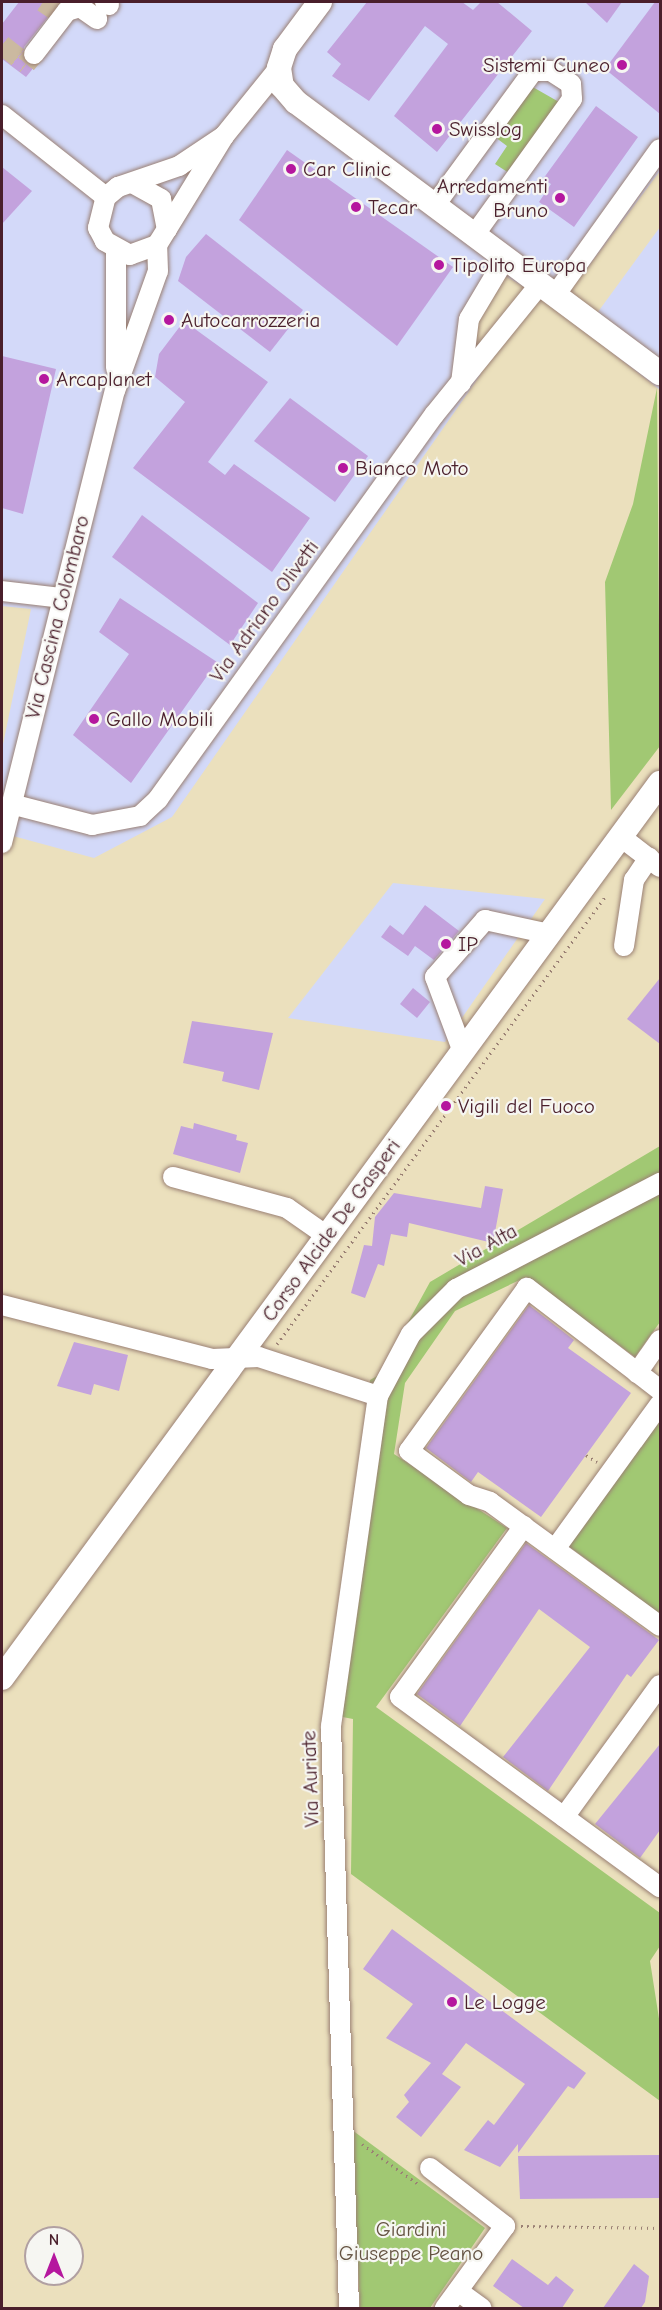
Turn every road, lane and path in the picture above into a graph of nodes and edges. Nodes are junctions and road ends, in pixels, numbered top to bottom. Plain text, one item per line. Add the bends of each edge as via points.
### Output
1 (320, 2) edge
2 (104, 9) edge
3 (34, 54) dead end
4 (279, 68) junction
5 (2, 115) edge
6 (224, 136) junction
7 (660, 149) edge
8 (134, 184) junction
9 (106, 196) junction
10 (435, 205) junction
11 (475, 234) junction
12 (162, 237) junction
13 (116, 251) junction
14 (506, 257) junction
15 (548, 289) junction
16 (660, 373) edge
17 (461, 382) junction
18 (115, 391) junction
19 (2, 591) edge
20 (62, 598) junction
21 (660, 783) edge
22 (11, 804) junction
23 (621, 837) junction
24 (2, 843) edge
25 (654, 862) edge
26 (609, 891) dead end
27 (550, 934) junction
28 (624, 946) dead end
29 (463, 1052) junction
30 (173, 1177) dead end
31 (660, 1184) edge
32 (327, 1236) junction
33 (2, 1305) edge
34 (660, 1340) edge
35 (275, 1347) dead end
36 (238, 1357) junction
37 (637, 1373) junction
38 (660, 1390) edge
39 (378, 1396) junction
40 (660, 1404) edge
41 (524, 1526) junction
42 (555, 1549) junction
43 (660, 1626) edge
44 (2, 1678) edge
45 (660, 1685) edge
46 (564, 1817) junction
47 (660, 1887) edge
48 (430, 2168) dead end
49 (505, 2226) junction
50 (660, 2228) edge
51 (458, 2291) junction
52 (349, 2308) edge
53 (445, 2308) edge
54 (481, 2308) edge

1 - 4 main road via 285,49
2 - 3 street via 80,7 59,14
4 - 6 street
4 - 10 main road via 282,86 296,102
5 - 9 street
6 - 8 street via 179,166
6 - 12 street
7 - 15 street, Via Adriano Olivetti
8 - 9 street
8 - 12 street via 161,199
9 - 13 street via 98,228
10 - 11 main road
10 - 11 street via 533,71 551,71 571,84 572,99
11 - 14 main road
12 - 13 street via 130,255
12 - 18 street, Via Cascina Colombaro via 158,271
13 - 18 street, Via Cascina Colombaro
14 - 15 main road
14 - 17 street, Via Adriano Olivetti via 469,319
15 - 16 main road
15 - 17 street, Via Adriano Olivetti
17 - 22 street, Via Adriano Olivetti via 158,799 140,816 92,825
18 - 20 street, Via Cascina Colombaro
19 - 20 street
20 - 22 street, Via Cascina Colombaro
21 - 23 main road, Corso Alcide De Gasperi
22 - 24 street, Via Cascina Colombaro
23 - 25 street
23 - 27 main road, Corso Alcide De Gasperi
25 - 28 street via 634,880
26 - 35 path
27 - 29 main road, Corso Alcide De Gasperi
27 - 29 street via 485,920 435,977
29 - 32 main road, Corso Alcide De Gasperi
30 - 32 street via 287,1208
31 - 39 street, Via Alta via 456,1289 411,1334
32 - 36 main road, Corso Alcide De Gasperi
33 - 36 street via 212,1359
34 - 37 street
36 - 39 street via 259,1357
36 - 44 main road, Corso Alcide De Gasperi
37 - 38 street
37 - 41 street via 528,1288 409,1451
39 - 52 street, Via Auriate via 331,1726
40 - 42 street
41 - 42 street
41 - 46 street via 400,1697
42 - 43 street
45 - 46 street
46 - 47 street
48 - 49 street
49 - 50 path
49 - 51 street
51 - 53 street
51 - 54 street

